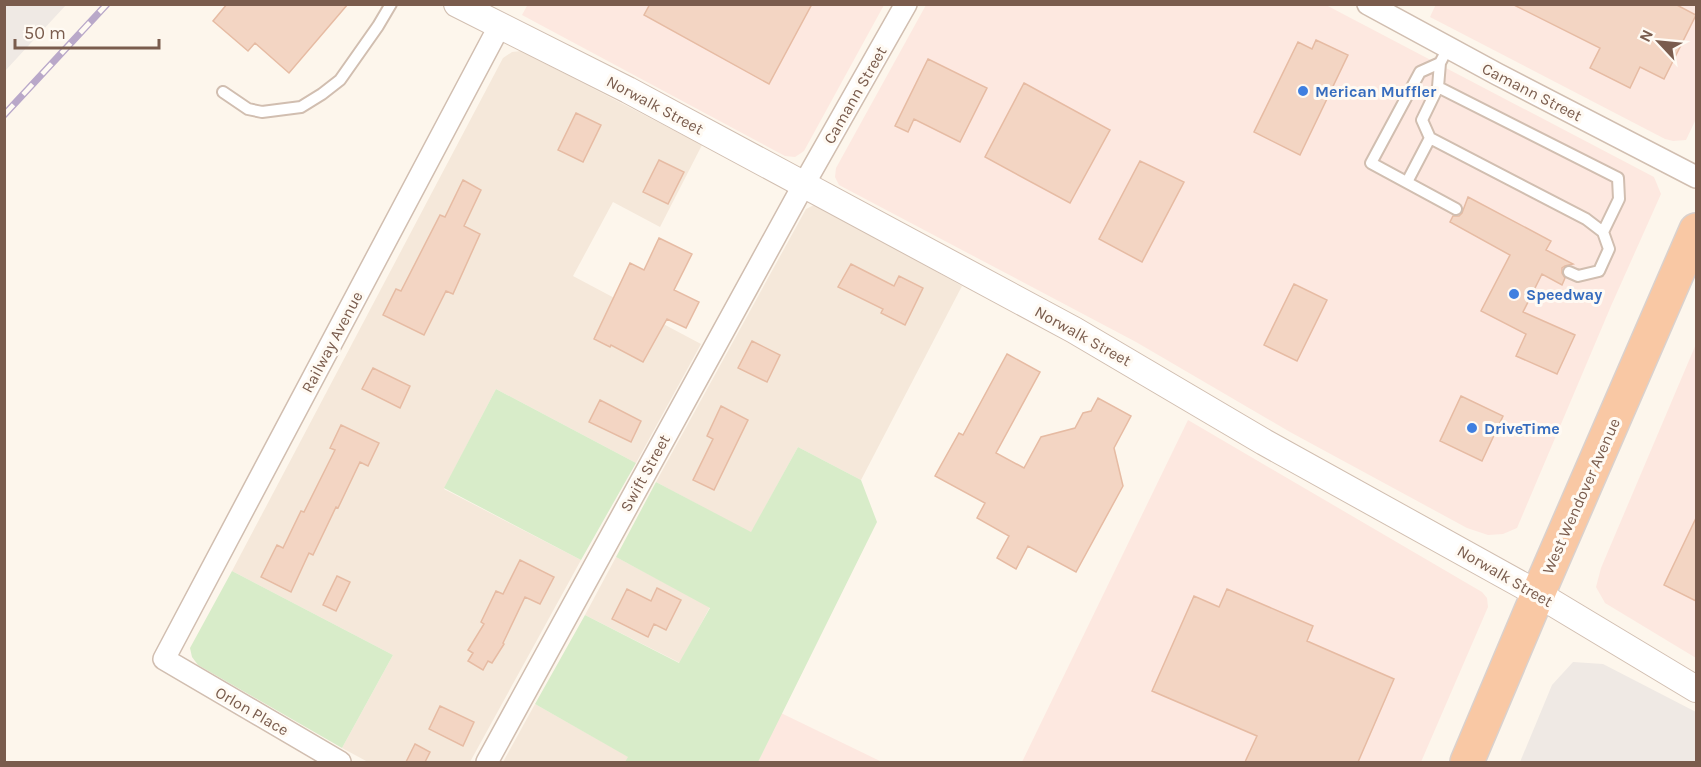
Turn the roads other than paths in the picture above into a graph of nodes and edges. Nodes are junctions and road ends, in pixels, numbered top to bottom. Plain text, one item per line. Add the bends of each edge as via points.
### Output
1 (391, 4) edge
2 (457, 4) edge
3 (906, 4) edge
4 (1368, 4) edge
5 (500, 25) junction
6 (1444, 56) junction
7 (1438, 87) junction
8 (223, 92) dead end
9 (1430, 138) junction
10 (1696, 177) edge
11 (1407, 182) junction
12 (804, 184) junction
13 (1456, 209) dead end
14 (1696, 230) edge
15 (1603, 232) junction
16 (1569, 272) dead end
17 (1539, 594) junction
18 (164, 659) joint
19 (1696, 689) edge
20 (340, 762) edge
21 (487, 762) edge
22 (1467, 762) edge

1 - 8 lane via 340,80 302,107 248,110
2 - 5 street, Norwalk Street
3 - 12 street, Camann Street
4 - 6 street, Camann Street
5 - 12 street, Norwalk Street
5 - 18 street, Railway Avenue
6 - 7 lane
6 - 10 street, Camann Street
6 - 11 lane via 1420,72 1371,163
7 - 9 lane via 1422,120
7 - 15 lane via 1618,178 1619,199
9 - 11 lane
9 - 15 lane via 1586,219
11 - 13 lane
12 - 17 street, Norwalk Street via 1074,330 1244,430
12 - 21 street, Swift Street
14 - 17 highway, West Wendover Avenue
15 - 16 lane via 1609,249 1599,271 1578,276
17 - 19 street, Norwalk Street
17 - 22 highway, West Wendover Avenue
18 - 20 street, Orlon Place

